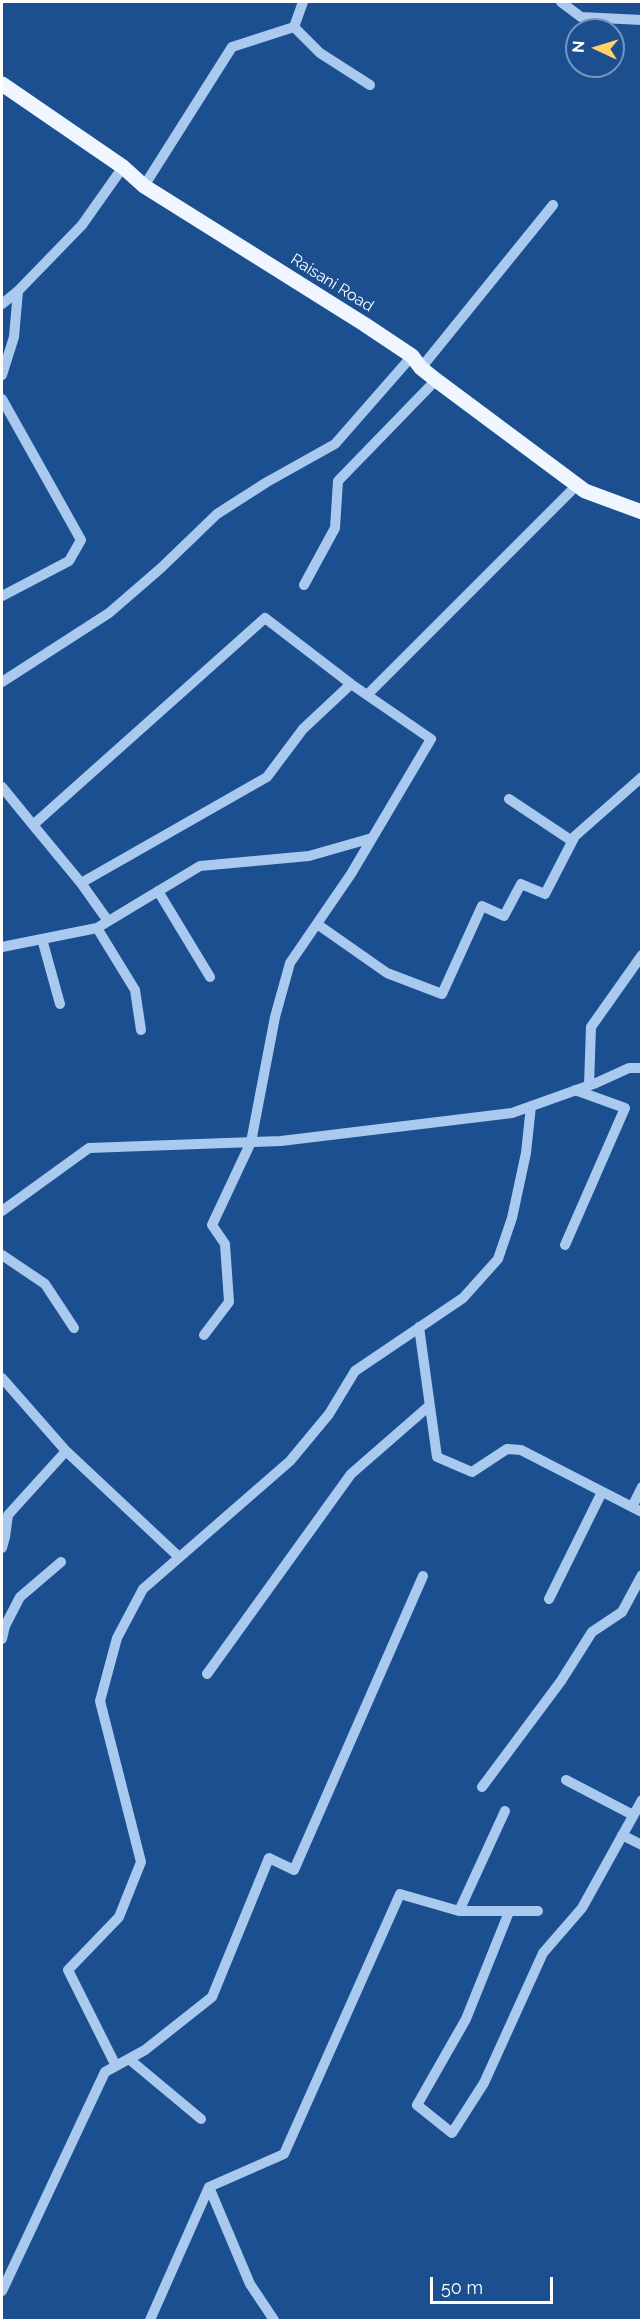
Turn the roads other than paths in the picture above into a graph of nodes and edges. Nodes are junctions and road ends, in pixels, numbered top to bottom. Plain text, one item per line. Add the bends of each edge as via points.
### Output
1 (303, 2) edge
2 (561, 2) edge
3 (642, 20) edge
4 (294, 27) junction
5 (2, 84) edge
6 (370, 85) dead end
7 (123, 167) junction
8 (144, 186) junction
9 (553, 205) dead end
10 (18, 291) junction
11 (2, 304) edge
12 (416, 362) junction
13 (2, 375) edge
14 (436, 380) junction
15 (2, 399) edge
16 (577, 485) junction
17 (642, 512) edge
18 (304, 585) dead end
19 (2, 596) edge
20 (2, 682) edge
21 (351, 684) junction
22 (367, 695) junction
23 (642, 777) edge
24 (2, 788) edge
25 (508, 799) dead end
26 (33, 825) junction
27 (372, 838) junction
28 (572, 842) junction
29 (81, 883) junction
30 (158, 891) junction
31 (108, 921) junction
32 (317, 924) junction
33 (97, 928) junction
34 (42, 939) junction
35 (2, 947) edge
36 (642, 956) edge
37 (210, 977) dead end
38 (60, 1004) dead end
39 (141, 1030) dead end
40 (642, 1068) edge
41 (589, 1085) junction
42 (575, 1090) junction
43 (531, 1106) junction
44 (251, 1142) junction
45 (2, 1211) edge
46 (564, 1245) dead end
47 (2, 1255) edge
48 (419, 1327) junction
49 (74, 1328) dead end
50 (204, 1335) dead end
51 (2, 1378) edge
52 (429, 1406) junction
53 (66, 1451) junction
54 (642, 1487) edge
55 (602, 1492) junction
56 (637, 1510) edge
57 (2, 1548) edge
58 (179, 1557) junction
59 (61, 1562) dead end
60 (642, 1575) edge
61 (423, 1576) dead end
62 (549, 1599) dead end
63 (2, 1639) edge
64 (207, 1674) dead end
65 (566, 1780) dead end
66 (482, 1787) dead end
67 (642, 1800) edge
68 (505, 1811) dead end
69 (633, 1815) junction
70 (622, 1835) junction
71 (642, 1845) edge
72 (459, 1911) junction
73 (538, 1911) dead end
74 (509, 1912) junction
75 (129, 2059) junction
76 (116, 2066) junction
77 (201, 2119) dead end
78 (209, 2187) junction
79 (2, 2291) edge
80 (150, 2320) edge
81 (274, 2320) edge

1 - 4 street
2 - 3 street via 581,17
4 - 6 street via 320,53
4 - 8 street via 232,47
5 - 7 main road, Raisani Road
7 - 8 main road, Raisani Road
7 - 10 street via 81,225
8 - 12 main road, Raisani Road via 364,324
9 - 12 street
10 - 11 street
10 - 13 street via 14,337
12 - 14 main road, Raisani Road
12 - 20 street via 335,444 217,514 109,613
14 - 16 main road, Raisani Road
14 - 18 street via 338,481 335,528
15 - 19 street via 81,540 69,561
16 - 17 main road, Raisani Road
16 - 22 street
21 - 22 street
21 - 26 street via 265,618
21 - 29 street via 303,729 267,777
22 - 27 street via 431,739
23 - 28 street
24 - 26 street
25 - 28 street
26 - 29 street
27 - 30 street via 309,856 200,866
27 - 32 street
28 - 32 street via 544,894 521,884 504,916 482,906 442,994 387,973
29 - 31 street
30 - 31 street
30 - 37 street
31 - 33 street
32 - 44 street via 290,963 275,1017
33 - 34 street
33 - 39 street via 135,990
34 - 35 street
34 - 38 street
36 - 41 street via 591,1027
40 - 41 street via 628,1068
41 - 42 street
42 - 43 street
42 - 46 street via 625,1108
43 - 44 street via 512,1113
43 - 48 street via 512,1218 498,1259 463,1298
44 - 45 street via 89,1148
44 - 50 street via 212,1225 225,1244 229,1302
47 - 49 street via 45,1284
48 - 52 street
48 - 58 street via 355,1371 329,1414 290,1461
51 - 53 street
52 - 55 street via 436,1457 472,1472 507,1449 521,1450
52 - 64 street via 351,1474
53 - 57 street via 8,1515
53 - 58 street
54 - 56 street
55 - 56 street
55 - 62 street
58 - 76 street via 143,1589 117,1638 100,1701 141,1862 119,1917 68,1970
59 - 63 street via 20,1597
60 - 66 street via 622,1612 592,1632 561,1681
61 - 75 street via 294,1870 269,1858 212,1997
65 - 69 street
67 - 69 street
68 - 72 street
69 - 70 street
70 - 71 street
70 - 74 street via 582,1908 543,1953 484,2083 452,2133 417,2105 466,2019
72 - 74 street
72 - 78 street via 400,1894 284,2154
73 - 74 street
75 - 76 street
75 - 77 street
76 - 79 street via 105,2072
78 - 80 street
78 - 81 street via 250,2284

